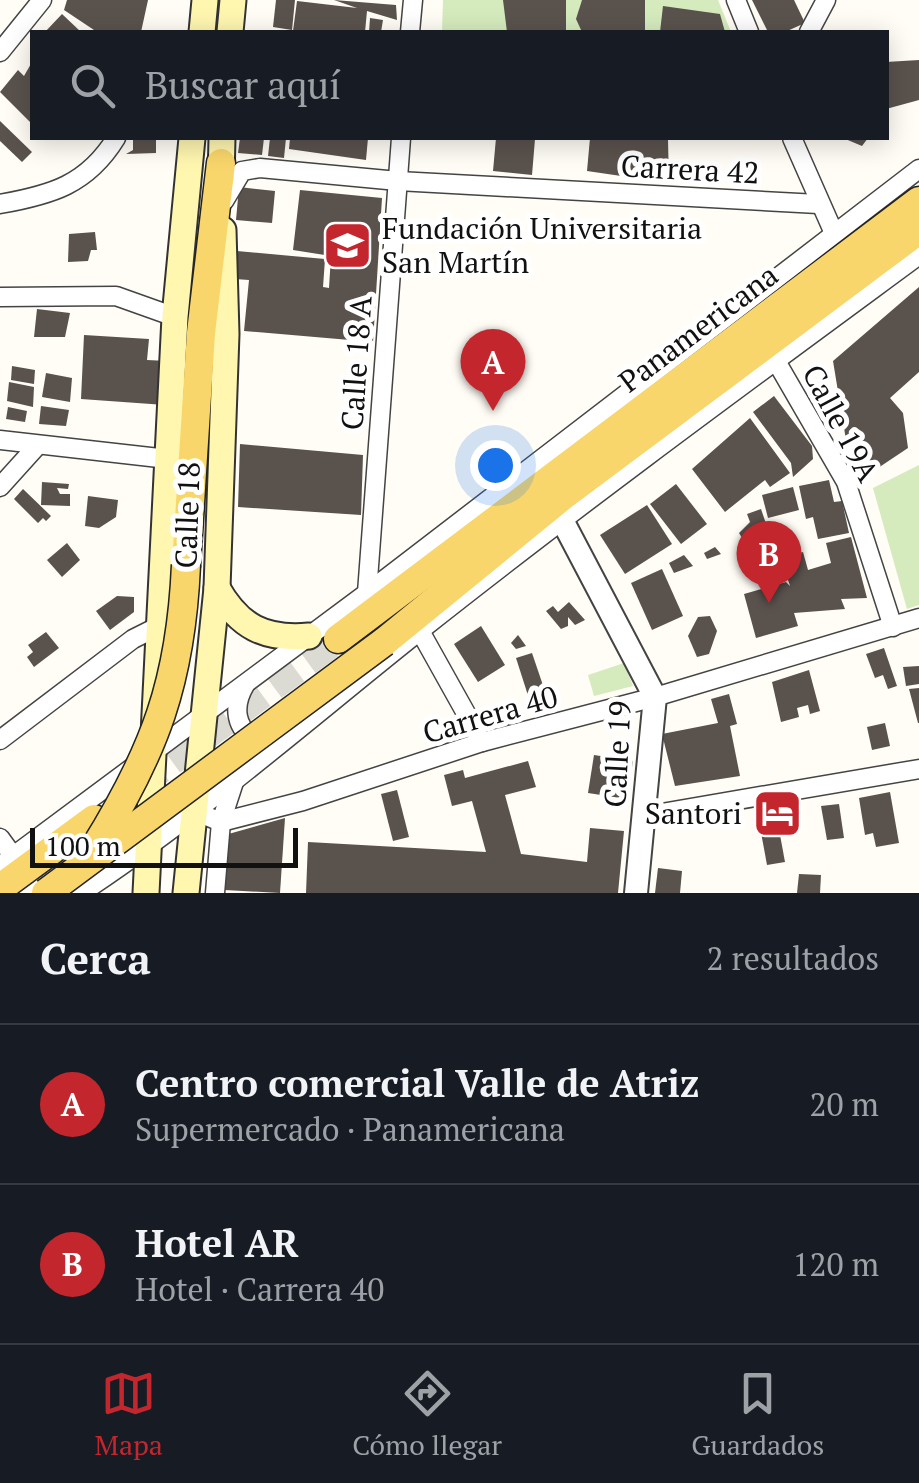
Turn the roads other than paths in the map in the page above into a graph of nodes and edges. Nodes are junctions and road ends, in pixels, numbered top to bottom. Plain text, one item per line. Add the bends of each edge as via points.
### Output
1 (42, 0) edge
2 (206, 0) edge
3 (233, 0) edge
4 (413, 0) edge
5 (736, 0) edge
6 (806, 0) edge
7 (826, 0) edge
8 (812, 27) edge
9 (202, 30) edge
10 (230, 30) edge
11 (410, 30) edge
12 (749, 30) edge
13 (0, 52) edge
14 (114, 140) edge
15 (192, 140) edge
16 (401, 140) edge
17 (793, 140) edge
18 (222, 150) edge
19 (919, 169) edge
20 (398, 181) junction
21 (919, 201) edge
22 (0, 204) edge
23 (818, 204) junction
24 (222, 206) junction
25 (919, 230) edge
26 (833, 231) junction
27 (919, 256) edge
28 (6, 296) edge
29 (175, 316) junction
30 (776, 361) junction
31 (0, 440) edge
32 (37, 446) junction
33 (168, 459) junction
34 (0, 486) edge
35 (562, 520) junction
36 (217, 588) junction
37 (367, 593) junction
38 (919, 618) edge
39 (159, 626) junction
40 (893, 627) junction
41 (420, 631) junction
42 (309, 636) junction
43 (338, 639) tunnel mouth
44 (246, 684) junction
45 (655, 697) junction
46 (204, 714) junction
47 (0, 740) edge
48 (482, 742) junction
49 (284, 745) junction
50 (153, 754) junction
51 (919, 769) edge
52 (234, 782) junction
53 (194, 811) junction
54 (644, 816) junction
55 (94, 819) dead end
56 (222, 822) junction
57 (0, 838) edge
58 (148, 849) junction
59 (7, 861) edge
60 (86, 863) junction
61 (0, 888) edge
62 (46, 893) edge
63 (81, 893) edge
64 (146, 893) edge
65 (186, 893) edge
66 (214, 893) edge
67 (636, 893) edge

1 - 13 street
2 - 9 main road
3 - 10 main road
4 - 11 street
5 - 12 street
6 - 8 street
7 - 8 street
14 - 22 street via 70,188
15 - 29 main road, Calle 18
16 - 20 street, Calle 18 A
17 - 23 street
18 - 24 main road, Calle 18
18 - 60 main road, bridge via 201,333 184,631 170,695 146,756
19 - 26 street
20 - 23 street, Carrera 42
20 - 24 street, Carrera 42 via 260,168 242,171
20 - 37 street, Calle 18 A
21 - 43 main road, Panamericana
23 - 26 street
24 - 36 main road, Calle 18 via 226,334
25 - 60 main road, bridge
26 - 37 street
27 - 30 street
28 - 29 street via 116,296
29 - 33 main road, Calle 18
30 - 35 street
30 - 40 street, Calle 19A via 846,482
31 - 32 street
32 - 33 street
32 - 34 street
33 - 39 main road, Calle 18
35 - 41 street
35 - 45 street, Calle 19
36 - 42 main road via 231,612 254,630 280,638
36 - 46 main road, Calle 18
37 - 42 street
38 - 40 street, Carrera 40
39 - 47 street
39 - 50 main road, Calle 18
40 - 45 street, Carrera 40
41 - 48 street
41 - 49 street
42 - 44 street
44 - 46 street
44 - 49 street via 238,698 242,729 253,740
45 - 48 street, Carrera 40
45 - 54 street, Calle 19
46 - 50 street
46 - 53 main road, Calle 18
48 - 56 street, Carrera 40
49 - 52 street
50 - 58 main road, Calle 18
50 - 59 street
51 - 54 street
52 - 53 street
52 - 56 street
53 - 56 street
53 - 58 street
53 - 65 main road, Calle 18
54 - 67 street, Calle 19
55 - 61 main road
56 - 66 street
57 - 59 street
58 - 63 street
58 - 64 main road, Calle 18
60 - 62 main road, bridge

